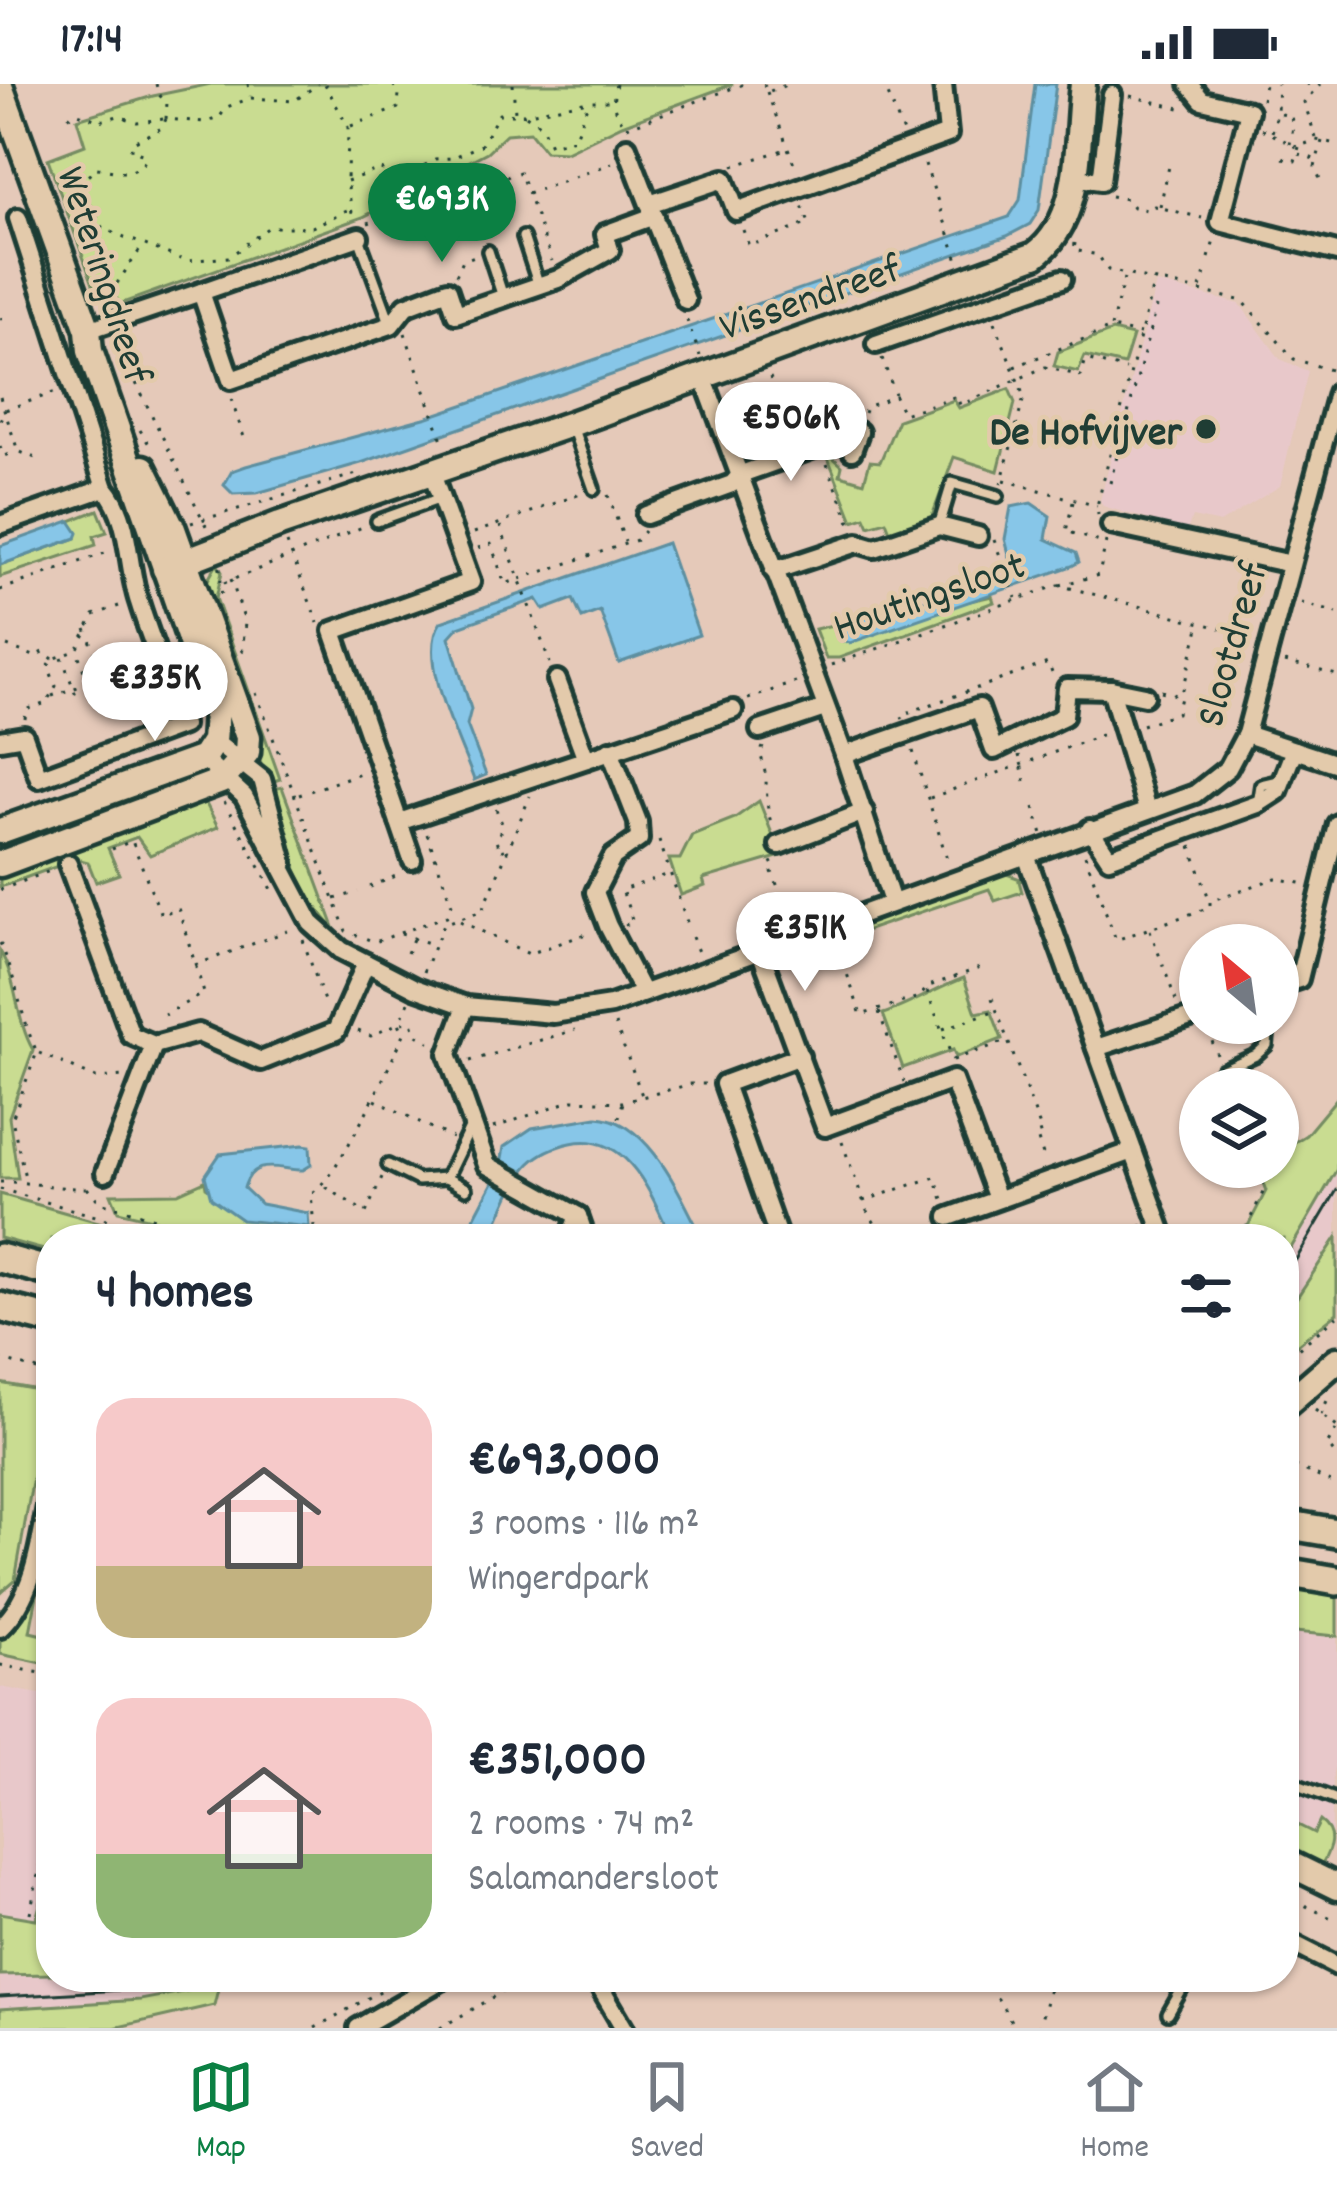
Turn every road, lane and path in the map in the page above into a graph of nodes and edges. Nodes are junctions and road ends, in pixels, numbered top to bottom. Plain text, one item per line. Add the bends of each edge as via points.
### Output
1 (156, 84) edge
2 (248, 84) edge
3 (321, 84) edge
4 (393, 84) edge
5 (513, 84) edge
6 (616, 84) edge
7 (744, 84) edge
8 (764, 84) edge
9 (789, 84) edge
10 (884, 84) edge
11 (943, 84) edge
12 (1083, 84) edge
13 (1306, 84) edge
14 (1280, 85) edge
15 (1319, 85) edge
16 (0, 86) edge
17 (1194, 91) edge
18 (767, 92) junction
19 (1113, 93) joint
20 (251, 98) junction
21 (588, 101) junction
22 (613, 101) junction
23 (515, 112) junction
24 (1279, 113) junction
25 (524, 114) junction
26 (68, 117) dead end
27 (166, 118) junction
28 (1246, 122) junction
29 (349, 127) junction
30 (1272, 132) junction
31 (1319, 140) junction
32 (1289, 145) junction
33 (1337, 145) edge
34 (1299, 146) junction
35 (627, 147) dead end
36 (914, 147) junction
37 (788, 148) junction
38 (1297, 154) junction
39 (1283, 158) dead end
40 (1317, 160) junction
41 (1170, 162) dead end
42 (592, 171) dead end
43 (506, 177) dead end
44 (574, 177) dead end
45 (1072, 177) junction
46 (724, 178) junction
47 (499, 179) dead end
48 (566, 180) dead end
49 (347, 181) junction
50 (1101, 181) junction
51 (1324, 181) dead end
52 (481, 185) dead end
53 (548, 186) dead end
54 (474, 188) dead end
55 (542, 189) dead end
56 (799, 189) junction
57 (456, 194) dead end
58 (528, 194) junction
59 (448, 196) dead end
60 (430, 202) dead end
61 (423, 205) dead end
62 (1160, 208) junction
63 (45, 209) junction
64 (349, 209) junction
65 (1070, 209) junction
66 (651, 210) junction
67 (736, 212) junction
68 (9, 221) edge
69 (1220, 222) junction
70 (523, 237) dead end
71 (360, 240) joint
72 (143, 245) junction
73 (488, 251) dead end
74 (1337, 251) edge
75 (1209, 258) dead end
76 (965, 267) junction
77 (1207, 267) dead end
78 (1125, 274) junction
79 (558, 279) junction
80 (1061, 279) dead end
81 (1154, 280) junction
82 (539, 286) junction
83 (1200, 290) junction
84 (111, 292) dead end
85 (201, 292) junction
86 (503, 298) junction
87 (686, 300) dead end
88 (981, 307) junction
89 (1156, 307) dead end
90 (8, 316) dead end
91 (0, 319) edge
92 (395, 320) junction
93 (687, 320) dead end
94 (98, 327) junction
95 (1111, 328) junction
96 (1140, 334) junction
97 (877, 344) dead end
98 (761, 354) junction
99 (698, 362) junction
100 (1131, 362) junction
101 (1142, 365) junction
102 (1012, 368) junction
103 (1129, 370) junction
104 (1337, 372) edge
105 (231, 380) junction
106 (1018, 382) junction
107 (74, 385) junction
108 (1337, 393) edge
109 (1, 400) edge
110 (4, 410) junction
111 (114, 419) junction
112 (0, 420) edge
113 (571, 424) junction
114 (859, 432) junction
115 (12, 434) junction
116 (1114, 436) junction
117 (0, 438) edge
118 (1122, 439) junction
119 (246, 443) dead end
120 (820, 445) junction
121 (0, 446) edge
122 (445, 448) dead end
123 (18, 451) junction
124 (852, 451) dead end
125 (798, 454) junction
126 (1328, 459) edge
127 (40, 460) dead end
128 (379, 467) dead end
129 (431, 471) junction
130 (741, 475) junction
131 (1002, 480) junction
132 (1111, 484) dead end
133 (105, 488) junction
134 (594, 488) junction
135 (998, 496) joint
136 (441, 498) junction
137 (1074, 500) junction
138 (1097, 506) junction
139 (652, 512) joint
140 (202, 518) junction
141 (377, 521) joint
142 (280, 524) junction
143 (500, 524) junction
144 (0, 526) edge
145 (940, 526) junction
146 (173, 529) junction
147 (985, 534) joint
148 (1108, 534) junction
149 (456, 540) junction
150 (857, 543) junction
151 (626, 544) junction
152 (217, 548) junction
153 (476, 549) dead end
154 (128, 552) junction
155 (292, 555) junction
156 (1291, 564) junction
157 (175, 565) junction
158 (774, 571) junction
159 (230, 577) junction
160 (518, 580) junction
161 (223, 584) junction
162 (1058, 585) junction
163 (0, 590) edge
164 (1282, 598) junction
165 (138, 599) junction
166 (1017, 600) junction
167 (222, 601) dead end
168 (1337, 613) edge
169 (1200, 624) junction
170 (86, 629) junction
171 (333, 631) junction
172 (235, 639) dead end
173 (7, 646) dead end
174 (77, 650) junction
175 (96, 655) dead end
176 (62, 656) junction
177 (1266, 658) junction
178 (52, 659) junction
179 (50, 671) junction
180 (813, 673) junction
181 (40, 674) dead end
182 (1337, 675) edge
183 (250, 678) dead end
184 (87, 680) junction
185 (556, 680) joint
186 (74, 688) junction
187 (1111, 689) junction
188 (1145, 696) dead end
189 (50, 697) junction
190 (77, 698) dead end
191 (123, 700) dead end
192 (825, 708) junction
193 (734, 710) joint
194 (760, 730) joint
195 (1123, 730) junction
196 (908, 733) junction
197 (1246, 734) junction
198 (24, 736) junction
199 (0, 740) edge
200 (1016, 742) junction
201 (208, 749) junction
202 (610, 750) junction
203 (1294, 750) junction
204 (844, 755) junction
205 (586, 759) junction
206 (1337, 764) edge
207 (380, 766) junction
208 (1020, 766) junction
209 (234, 768) junction
210 (541, 773) junction
211 (1024, 781) dead end
212 (489, 792) junction
213 (297, 796) junction
214 (928, 799) junction
215 (1034, 807) dead end
216 (1148, 810) junction
217 (864, 812) junction
218 (420, 815) junction
219 (399, 822) junction
220 (1337, 824) edge
221 (1186, 830) junction
222 (0, 831) edge
223 (1085, 833) junction
224 (639, 839) junction
225 (779, 844) junction
226 (112, 849) dead end
227 (1047, 849) junction
228 (506, 850) junction
229 (1026, 855) junction
230 (412, 860) joint
231 (0, 864) edge
232 (68, 864) joint
233 (670, 874) junction
234 (286, 876) junction
235 (444, 882) dead end
236 (950, 882) junction
237 (370, 887) dead end
238 (1324, 889) junction
239 (0, 890) edge
240 (447, 891) dead end
241 (358, 892) dead end
242 (333, 900) junction
243 (1210, 901) junction
244 (892, 902) junction
245 (454, 913) junction
246 (458, 920) junction
247 (311, 923) junction
248 (830, 925) junction
249 (609, 928) junction
250 (689, 928) dead end
251 (1150, 928) junction
252 (400, 933) junction
253 (797, 936) junction
254 (414, 937) junction
255 (0, 943) edge
256 (435, 945) junction
257 (760, 951) junction
258 (407, 953) dead end
259 (366, 963) junction
260 (194, 966) junction
261 (980, 968) dead end
262 (1299, 979) edge
263 (416, 988) junction
264 (927, 989) junction
265 (1179, 989) edge
266 (643, 993) junction
267 (992, 998) dead end
268 (611, 1005) junction
269 (466, 1006) junction
270 (878, 1010) junction
271 (996, 1010) junction
272 (164, 1015) dead end
273 (1179, 1020) edge
274 (574, 1030) dead end
275 (942, 1030) junction
276 (1008, 1040) junction
277 (1267, 1044) edge
278 (154, 1045) junction
279 (1096, 1048) junction
280 (37, 1052) junction
281 (448, 1054) junction
282 (800, 1056) junction
283 (1226, 1068) edge
284 (141, 1075) junction
285 (724, 1084) junction
286 (910, 1096) junction
287 (643, 1098) junction
288 (373, 1099) junction
289 (623, 1102) junction
290 (620, 1118) dead end
291 (831, 1126) junction
292 (471, 1136) junction
293 (1133, 1150) junction
294 (388, 1165) joint
295 (105, 1173) dead end
296 (446, 1178) junction
297 (1052, 1180) junction
298 (26, 1182) junction
299 (0, 1186) edge
300 (324, 1186) junction
301 (1264, 1188) edge
302 (466, 1189) dead end
303 (997, 1199) junction
304 (863, 1201) junction
305 (578, 1216) junction
306 (949, 1216) joint
307 (1159, 1220) junction
308 (127, 1224) edge
309 (175, 1224) edge
310 (314, 1224) edge
311 (575, 1224) edge
312 (581, 1224) edge
313 (774, 1224) edge
314 (876, 1224) edge
315 (1148, 1224) edge
316 (1160, 1224) edge
317 (1248, 1224) edge
318 (0, 1258) edge
319 (36, 1269) edge
320 (0, 1307) edge
321 (36, 1316) edge
322 (1337, 1316) edge
323 (1299, 1348) edge
324 (0, 1358) edge
325 (1337, 1360) edge
326 (36, 1369) edge
327 (1337, 1385) edge
328 (1299, 1393) edge
329 (1299, 1403) edge
330 (1320, 1416) junction
331 (1337, 1428) edge
332 (1337, 1457) edge
333 (1299, 1468) edge
334 (1337, 1484) edge
335 (1299, 1527) edge
336 (1337, 1533) edge
337 (36, 1547) edge
338 (1299, 1575) edge
339 (1337, 1581) edge
340 (0, 1628) edge
341 (0, 1665) edge
342 (36, 1672) edge
343 (1299, 1786) edge
344 (1337, 1800) edge
345 (1299, 1868) edge
346 (36, 1885) edge
347 (1337, 1887) edge
348 (1299, 1902) edge
349 (31, 1913) dead end
350 (1337, 1921) edge
351 (1299, 1947) edge
352 (1337, 1966) edge
353 (380, 1992) edge
354 (421, 1992) edge
355 (503, 1992) edge
356 (603, 1992) edge
357 (994, 1992) edge
358 (1048, 1992) edge
359 (1180, 1992) edge
360 (1168, 2014) dead end
361 (323, 2026) edge
362 (315, 2028) edge
363 (358, 2028) edge
364 (440, 2028) edge
365 (624, 2028) edge
366 (1015, 2028) edge
367 (1039, 2028) edge

1 - 27 path
2 - 20 path
3 - 20 path via 294,101
3 - 29 path
4 - 29 path via 398,108
5 - 23 path
6 - 22 path
7 - 22 path via 626,125
8 - 18 path
9 - 18 path
10 - 36 path
11 - 36 street via 948,134
12 - 45 street
13 - 15 path
14 - 24 path
15 - 31 path via 1304,102
16 - 63 street, Weteringdreef
17 - 19 path via 1184,109
17 - 28 street via 1249,111
18 - 37 path
19 - 50 street
20 - 27 path via 206,122
21 - 22 path
21 - 25 path
21 - 25 path via 574,139 550,146 542,126
23 - 25 path
23 - 49 path via 499,114 481,145 406,177 380,169
24 - 30 path
24 - 32 path via 1291,116
26 - 27 path
27 - 72 path via 131,143 145,161 139,169 97,168 82,189 104,229
28 - 30 path
28 - 69 street
29 - 49 path
30 - 32 path
31 - 33 path
31 - 34 path
31 - 40 path
32 - 34 path
34 - 38 path
35 - 66 street
36 - 56 street
36 - 76 path
37 - 46 path via 728,168
37 - 56 path
38 - 39 path via 1295,161
38 - 40 path
40 - 51 path
41 - 62 path
42 - 44 path
43 - 58 path via 520,172
45 - 50 street
45 - 65 street
46 - 66 street
46 - 67 street
47 - 52 path
48 - 53 path
49 - 64 path
50 - 62 path via 1133,207
54 - 57 path
55 - 58 path
56 - 67 street
56 - 67 path via 808,223 749,246
58 - 79 path
59 - 60 path
61 - 64 path via 356,227
62 - 69 path
63 - 68 street
63 - 94 street, Weteringdreef
64 - 72 path via 311,227 269,227 229,257 186,261
65 - 76 street, Vissendreef via 1035,255
65 - 78 path via 1078,217 1074,250
66 - 79 street via 604,234 610,250
66 - 87 street
68 - 107 street, Weteringdreef
69 - 74 street
69 - 75 path
70 - 82 lane
71 - 85 street
71 - 92 lane
72 - 84 path
73 - 86 lane
76 - 88 street
76 - 98 street, Vissendreef
77 - 83 path
78 - 81 path
78 - 95 path
79 - 82 street
80 - 88 street
81 - 83 path
81 - 96 path
82 - 86 street
83 - 104 path via 1243,301 1294,359
85 - 94 street
85 - 105 street
86 - 92 street via 457,314 448,290 406,306
88 - 97 street
88 - 102 path
89 - 101 path
90 - 91 path
92 - 105 street
92 - 122 path
93 - 99 path
94 - 111 street, Weteringdreef via 90,351
94 - 140 path
95 - 96 path
95 - 102 path
96 - 100 path
98 - 99 street, Vissendreef
98 - 125 path
99 - 113 street, Vissendreef
99 - 130 street
100 - 101 path
100 - 103 path
101 - 118 path
102 - 106 path
103 - 106 path via 1086,359 1081,376 1045,367
103 - 116 path
105 - 119 path
106 - 114 path via 903,415 895,396 866,406
106 - 131 path via 1024,397
107 - 110 path
107 - 133 street, Weteringdreef
108 - 126 street, Slootdreef
109 - 110 path
110 - 112 path
110 - 115 path
111 - 146 street, Weteringdreef
111 - 157 street, Weteringdreef
113 - 129 street, Vissendreef
113 - 134 lane
114 - 120 street
114 - 124 street
115 - 117 path
115 - 123 path
116 - 118 path
116 - 138 path
118 - 132 path
120 - 125 street
120 - 150 path
121 - 123 path via 4,456
123 - 127 path
125 - 130 street
126 - 156 street, Slootdreef
128 - 140 path
129 - 136 street
129 - 142 street, Vissendreef
130 - 139 street
130 - 158 street
131 - 135 path
131 - 137 path
133 - 144 street
133 - 154 street, Weteringdreef
134 - 143 path
134 - 151 path via 608,493
135 - 145 lane via 952,483
136 - 141 lane
136 - 149 street
137 - 138 path
137 - 148 path via 1066,531
138 - 148 path
139 - 151 path via 637,540
140 - 146 path
140 - 152 path
141 - 155 path
142 - 152 street, Vissendreef
142 - 155 path
143 - 149 path
143 - 160 path
145 - 147 street
145 - 150 street via 875,548
146 - 157 street, Weteringdreef
147 - 166 path
148 - 156 street
148 - 162 path via 1099,575
149 - 171 street via 471,582
150 - 158 street
151 - 160 path
152 - 157 street, Vissendreef
152 - 161 path
153 - 160 path via 491,544 505,584
154 - 163 path
154 - 165 street
155 - 159 path
155 - 171 path via 319,626
156 - 164 street, Slootdreef
157 - 201 street, Weteringdreef via 216,714
157 - 209 street, Weteringdreef via 248,737
158 - 180 street
159 - 161 path
159 - 172 path via 245,622 242,658
160 - 185 path
161 - 167 path
162 - 166 path, Houtingsloot
162 - 169 path, Houtingsloot
164 - 168 path
164 - 177 street, Slootdreef
165 - 170 path via 94,615
165 - 198 street via 183,725 40,778
166 - 180 path, Houtingsloot
169 - 177 path, Houtingsloot via 1231,631 1240,647
169 - 195 path via 1177,712
170 - 174 path
170 - 175 path
171 - 207 street
173 - 178 path
174 - 176 path
174 - 184 path
176 - 178 path
176 - 186 path
177 - 182 path, Houtingsloot
177 - 197 street, Slootdreef
178 - 179 path
179 - 181 path
179 - 189 path
180 - 192 street
180 - 193 path, Houtingsloot
183 - 213 path
184 - 186 path
184 - 191 path
185 - 205 street
186 - 189 path
186 - 190 path
187 - 188 street
187 - 195 street
187 - 200 street via 1066,688 1064,716
189 - 198 path via 26,710
192 - 194 street
192 - 204 street
193 - 202 street
194 - 225 path via 764,806
195 - 208 path
195 - 216 street
196 - 200 street via 979,708 994,750
196 - 204 street
196 - 214 path
197 - 203 street
197 - 216 street, Slootdreef via 1228,768 1195,794
198 - 199 street
200 - 208 path
201 - 209 street, Slootdreef
201 - 209 street, Slootdreef
201 - 222 street
202 - 205 street
202 - 224 street
203 - 206 street
203 - 221 street via 1278,791
204 - 217 street
205 - 210 street
207 - 213 path
207 - 219 street
208 - 211 path
208 - 214 path
209 - 231 street
209 - 234 street, Slootdreef
209 - 234 street, Slootdreef via 262,779
210 - 212 street
210 - 228 path
212 - 218 street
212 - 228 path via 503,826 499,851
213 - 242 path
214 - 236 path
215 - 227 path
216 - 223 street, Slootdreef
217 - 225 street
217 - 244 street
218 - 219 street
218 - 235 path
219 - 230 street
220 - 238 street
221 - 223 street via 1109,858
221 - 243 path
223 - 227 street, Slootdreef
223 - 251 path via 1116,940
224 - 233 path via 658,839
224 - 249 street via 613,857 595,892
225 - 253 path via 786,858 769,864
226 - 260 path via 132,841 161,915 178,908
227 - 229 street, Slootdreef
228 - 246 path via 483,910
229 - 236 street, Slootdreef
229 - 279 street
230 - 237 path via 401,876
232 - 239 path
232 - 278 street via 131,1035
233 - 249 path via 622,890 633,922
233 - 250 path
234 - 247 street, Slootdreef
236 - 244 street, Slootdreef
238 - 243 path via 1276,878
238 - 262 street
240 - 245 path
241 - 242 path
242 - 252 path via 346,931 375,942
243 - 251 path
244 - 248 street, Slootdreef
245 - 246 path
245 - 252 path
246 - 249 path via 529,954
246 - 256 path via 444,925
247 - 259 street, Slootdreef
247 - 260 path
248 - 253 street, Slootdreef
248 - 270 path via 861,1015
249 - 266 street
251 - 265 path
252 - 254 path
253 - 257 street, Slootdreef
254 - 256 path
254 - 258 path
255 - 280 path
256 - 263 path
257 - 266 street, Slootdreef
257 - 282 street
259 - 263 street, Slootdreef
259 - 278 street via 336,1031 261,1060 199,1033
260 - 272 path via 204,993
261 - 264 path
263 - 269 street, Slootdreef
263 - 288 path
264 - 270 path
264 - 275 path
266 - 268 street, Slootdreef
267 - 271 path
268 - 269 street, Slootdreef via 553,1014
268 - 287 path
269 - 281 street
270 - 286 path
271 - 275 path
271 - 276 path
273 - 279 street
274 - 281 path via 475,1062
275 - 276 path via 953,1060
276 - 297 path
277 - 283 lane
278 - 284 street
279 - 293 street
280 - 284 path via 96,1078
280 - 298 path via 12,1119
281 - 292 street
282 - 285 street
282 - 291 street
284 - 295 street
285 - 287 path
285 - 313 street
286 - 291 street
286 - 303 street via 953,1080
287 - 289 path
288 - 292 path
288 - 300 path
289 - 290 path
289 - 292 path via 573,1100
291 - 304 path
292 - 296 lane
292 - 305 street via 487,1166
293 - 297 street
293 - 307 street
294 - 296 lane via 418,1180
294 - 300 path via 366,1213
296 - 302 lane
297 - 303 street
298 - 299 path
298 - 309 path via 87,1188 100,1202
299 - 308 path
300 - 310 path via 311,1193
301 - 317 path
303 - 306 street
304 - 306 path via 935,1177
304 - 314 path
305 - 311 street
305 - 312 street
307 - 315 path
307 - 316 street
318 - 319 main road
320 - 321 main road
322 - 323 path
324 - 326 path
325 - 328 street
327 - 330 path
329 - 330 path
330 - 331 path
331 - 332 path via 1328,1445
333 - 334 path
335 - 336 main road
337 - 340 street via 25,1594
338 - 339 main road
341 - 342 path
343 - 344 lane
345 - 347 street
346 - 349 path
348 - 350 path
351 - 352 street
353 - 361 path
354 - 363 street
355 - 364 path
356 - 365 street
357 - 366 path
358 - 367 path
359 - 360 lane
361 - 362 path

